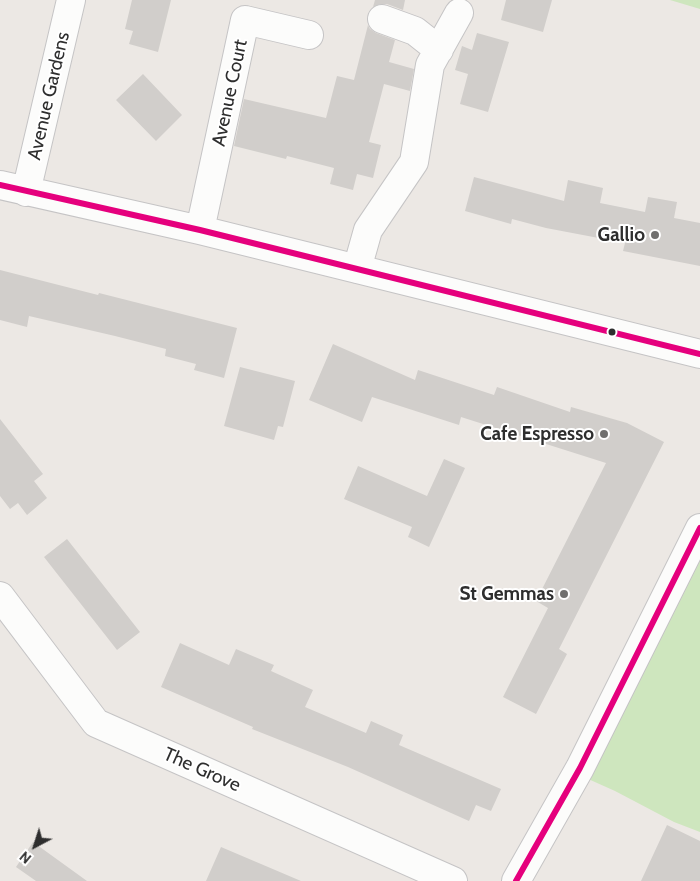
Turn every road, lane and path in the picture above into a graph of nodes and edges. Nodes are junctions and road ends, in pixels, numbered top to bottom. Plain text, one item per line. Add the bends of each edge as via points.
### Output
1 (71, 0) edge
2 (459, 13) dead end
3 (382, 19) dead end
4 (309, 35) dead end
5 (439, 50) junction
6 (0, 185) edge
7 (26, 192) junction
8 (200, 230) junction
9 (357, 269) junction
10 (700, 354) edge
11 (700, 528) edge
12 (0, 596) edge
13 (454, 881) edge
14 (516, 881) edge

1 - 7 street, Avenue Gardens
2 - 5 street
3 - 5 street via 415,32
4 - 8 street, Avenue Court via 245,20
5 - 9 street via 430,65 414,162 368,230
6 - 7 street
7 - 8 street
8 - 9 street
9 - 10 street
11 - 14 street via 580,768
12 - 13 street, The Grove via 96,723

